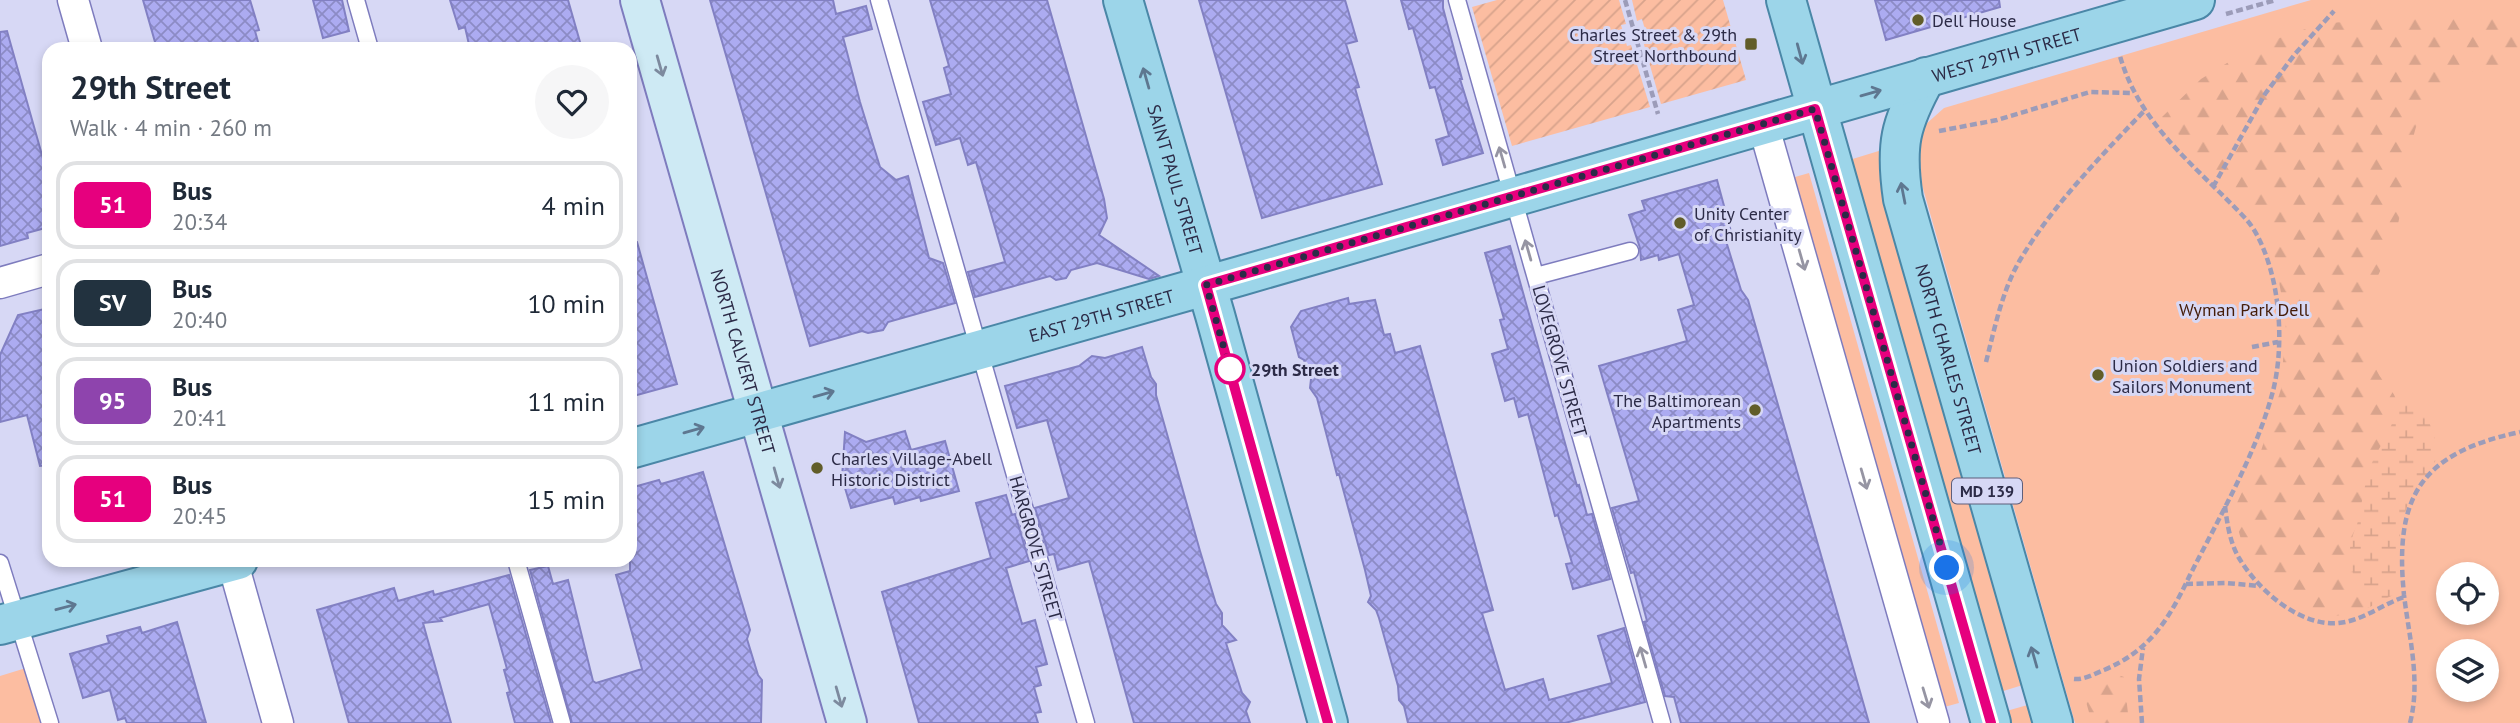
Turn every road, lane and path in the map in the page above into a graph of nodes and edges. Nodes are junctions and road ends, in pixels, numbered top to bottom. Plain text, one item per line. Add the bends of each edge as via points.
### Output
1 (73, 0) edge
2 (356, 0) edge
3 (640, 0) edge
4 (879, 0) edge
5 (1124, 0) edge
6 (1457, 0) edge
7 (1625, 0) edge
8 (1786, 0) edge
9 (2195, 0) edge
10 (2334, 11) dead end
11 (2110, 24) junction
12 (85, 42) edge
13 (368, 42) edge
14 (1926, 77) junction
15 (2133, 93) junction
16 (1815, 109) junction
17 (2144, 111) junction
18 (1658, 114) dead end
19 (1763, 124) junction
20 (1934, 131) dead end
21 (2213, 187) junction
22 (1513, 196) junction
23 (1630, 251) dead end
24 (42, 271) edge
25 (1536, 275) junction
26 (0, 283) edge
27 (1206, 285) junction
28 (2279, 342) junction
29 (2252, 347) dead end
30 (980, 349) junction
31 (1985, 365) dead end
32 (758, 412) junction
33 (2520, 432) edge
34 (637, 447) edge
35 (2225, 505) junction
36 (0, 563) edge
37 (212, 567) edge
38 (236, 567) edge
39 (518, 567) edge
40 (2186, 584) junction
41 (2261, 586) junction
42 (2404, 597) junction
43 (9, 623) edge
44 (2143, 648) junction
45 (2077, 680) dead end
46 (50, 723) edge
47 (278, 723) edge
48 (562, 723) edge
49 (847, 723) edge
50 (1086, 723) edge
51 (1328, 723) edge
52 (1662, 723) edge
53 (1934, 723) edge
54 (1991, 723) edge
55 (2053, 723) edge
56 (2142, 723) edge
57 (2410, 723) edge

1 - 12 street
2 - 13 lane
3 -> 32 main road, NORTH CALVERT STREET
4 - 30 lane, HARGROVE STREET
27 -> 5 main road, SAINT PAUL STREET
22 -> 6 lane, LOVEGROVE STREET
7 - 18 path
8 -> 16 main road, MD 139
9 - 11 main road, WEST 29TH STREET
10 - 21 path via 2265,94
11 - 14 main road, WEST 29TH STREET
11 - 15 path
16 -> 14 main road, WEST 29TH STREET
55 -> 14 main road, NORTH CHARLES STREET / MD 139 via 1903,199 1898,154 1902,131
15 - 17 path
15 - 20 path via 2090,92 1997,120
16 - 19 main road, EAST 29TH STREET
16 - 54 main road, MD 139
17 - 21 path
17 - 31 path via 2057,208 2020,261 2000,307
19 - 22 main road, EAST 29TH STREET
19 -> 53 street
21 - 28 path via 2248,220 2267,255 2276,293
25 -> 22 lane, LOVEGROVE STREET
22 - 27 main road, EAST 29TH STREET
23 - 25 lane
24 - 26 street
52 -> 25 lane, LOVEGROVE STREET
27 - 30 main road, EAST 29TH STREET
27 - 51 main road, SAINT PAUL STREET
28 - 29 path
28 - 35 path via 2273,390
32 -> 30 main road, EAST 29TH STREET
30 - 50 lane, HARGROVE STREET
34 -> 32 main road, EAST 29TH STREET
32 -> 49 main road, NORTH CALVERT STREET
33 - 42 path via 2448,457 2420,484 2405,520
35 - 40 path
35 - 41 path via 2238,556
36 - 43 lane
43 -> 37 main road
38 - 47 street
39 - 48 lane
40 - 41 path
40 - 44 path via 2172,612
41 - 42 path via 2308,619 2324,624 2354,620
42 - 57 path via 2413,655
43 - 46 lane
44 - 45 path via 2116,665
44 - 56 path via 2139,679

